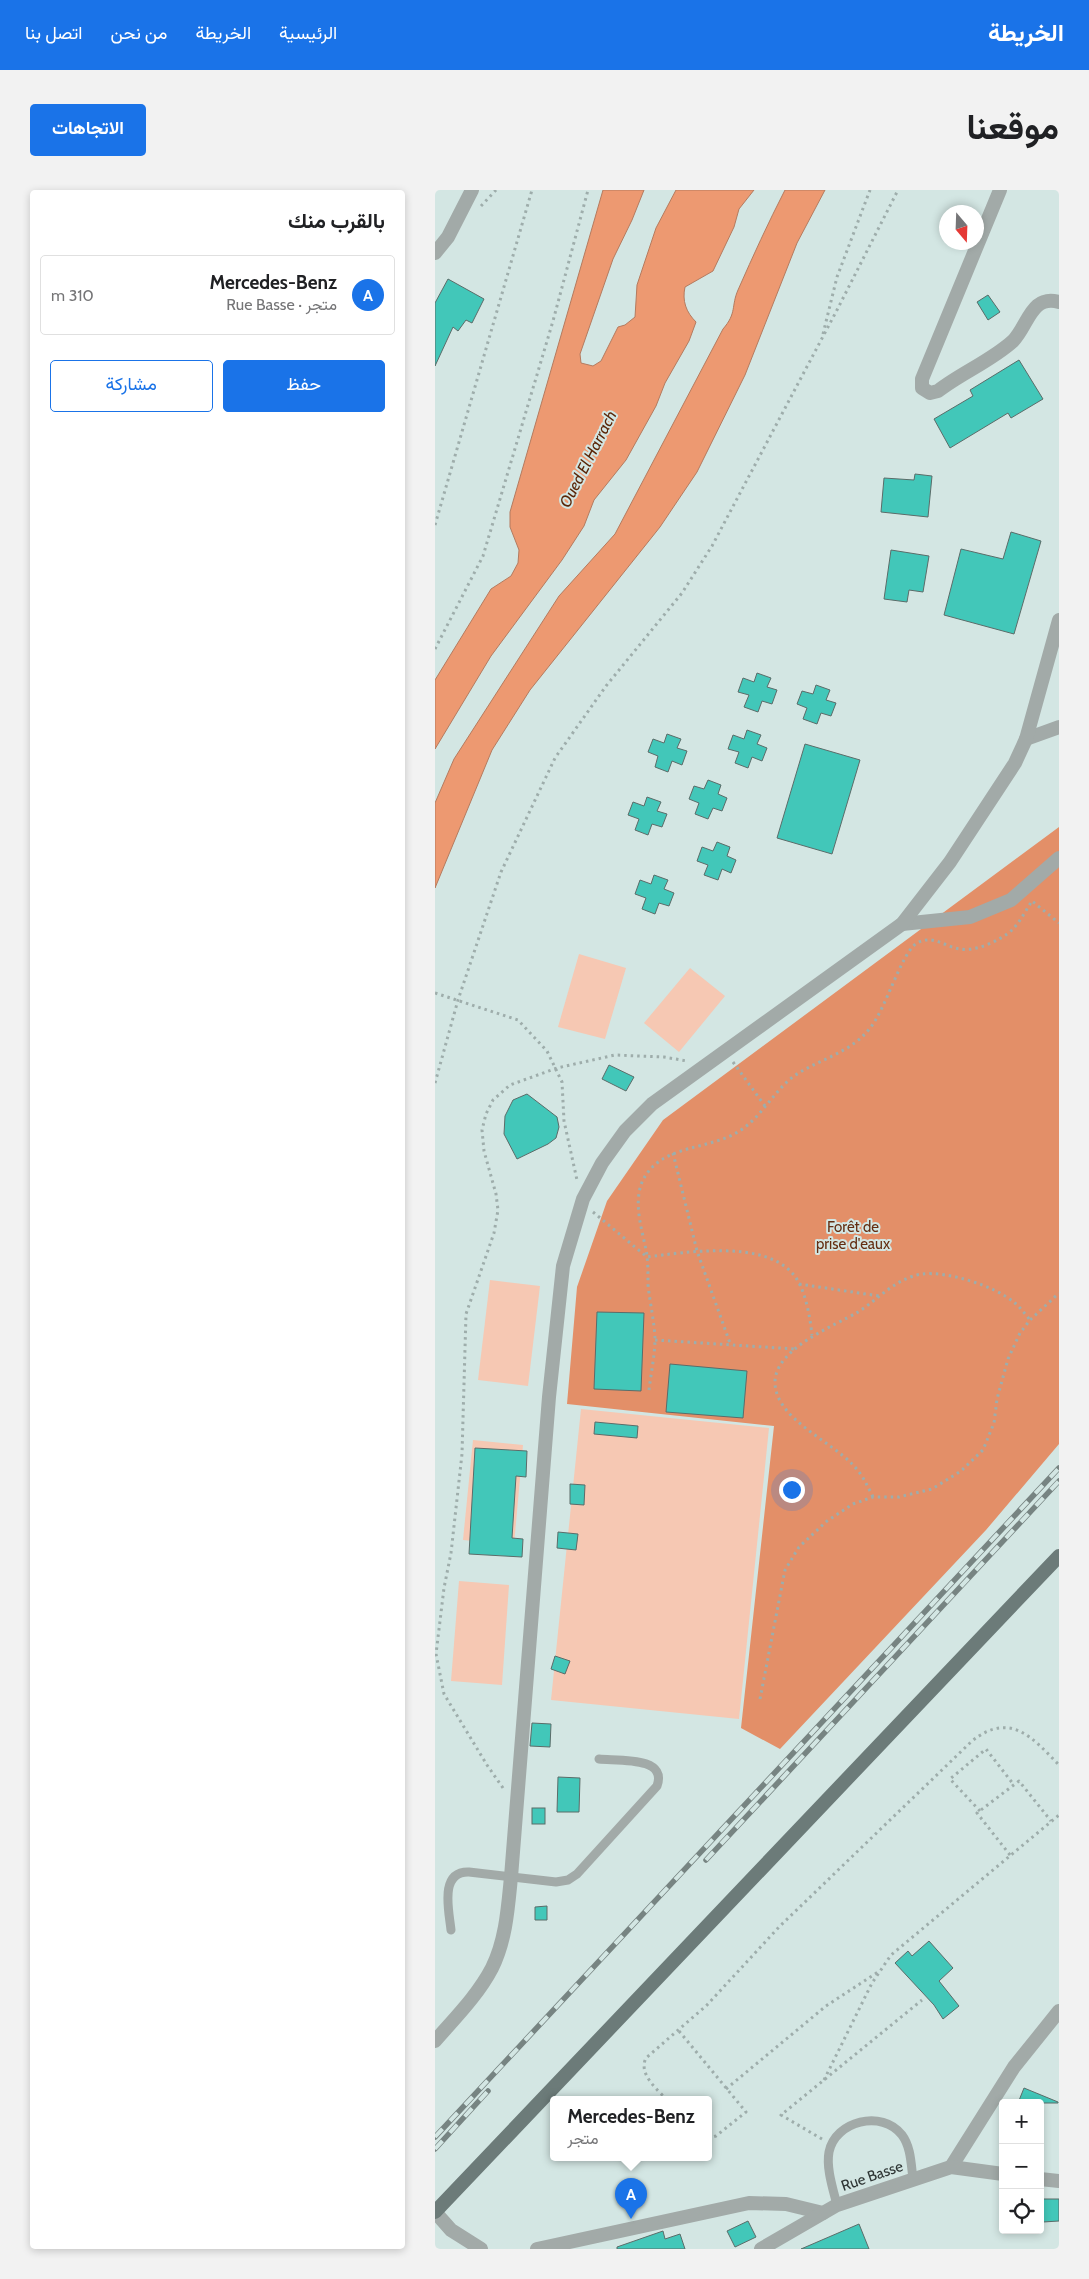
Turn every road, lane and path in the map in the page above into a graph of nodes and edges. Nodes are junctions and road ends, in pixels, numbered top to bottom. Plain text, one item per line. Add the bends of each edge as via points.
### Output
1 (472, 190) edge
2 (532, 190) edge
3 (588, 190) edge
4 (870, 190) edge
5 (898, 190) edge
6 (999, 190) edge
7 (435, 253) edge
8 (1059, 302) edge
9 (822, 338) junction
10 (435, 525) edge
11 (1059, 620) edge
12 (435, 648) edge
13 (1059, 727) edge
14 (1026, 739) junction
15 (1059, 858) edge
16 (1059, 923) edge
17 (902, 924) junction
18 (435, 993) edge
19 (458, 1000) junction
20 (725, 1052) junction
21 (707, 1064) junction
22 (557, 1068) junction
23 (435, 1083) edge
24 (765, 1106) junction
25 (673, 1153) junction
26 (583, 1199) junction
27 (697, 1251) junction
28 (647, 1257) junction
29 (798, 1284) junction
30 (1059, 1293) edge
31 (880, 1296) junction
32 (1051, 1300) junction
33 (1059, 1301) edge
34 (1030, 1320) junction
35 (812, 1335) junction
36 (655, 1340) junction
37 (731, 1346) junction
38 (795, 1349) junction
39 (649, 1390) dead end
40 (873, 1497) junction
41 (1059, 1556) edge
42 (760, 1699) dead end
43 (599, 1759) dead end
44 (1059, 1765) edge
45 (1014, 1785) junction
46 (516, 1806) junction
47 (980, 1811) junction
48 (1059, 1815) edge
49 (1051, 1821) junction
50 (1010, 1855) junction
51 (511, 1877) junction
52 (451, 1930) dead end
53 (879, 1972) junction
54 (922, 2000) dead end
55 (1059, 2012) edge
56 (679, 2031) junction
57 (435, 2041) edge
58 (823, 2080) junction
59 (726, 2089) junction
60 (664, 2096) edge
61 (712, 2137) edge
62 (831, 2144) junction
63 (951, 2167) junction
64 (999, 2173) edge
65 (913, 2179) junction
66 (1044, 2179) edge
67 (1059, 2181) edge
68 (837, 2205) junction
69 (435, 2212) edge
70 (823, 2213) junction
71 (481, 2249) edge
72 (537, 2249) edge
73 (761, 2249) edge

1 - 7 street via 448,237
2 - 10 path
3 - 12 path via 483,556
4 - 9 path via 837,277
5 - 9 path
6 - 8 street via 922,379 922,388 930,393 938,392 1010,343 1035,306 1048,301
9 - 19 path via 707,554 682,593 606,686 555,758 501,872
11 - 14 street
13 - 14 street
14 - 17 street via 1015,763 950,862
15 - 17 street via 1011,900 970,916
16 - 24 path via 1031,901 1013,929 978,947 961,950 926,939 918,943 906,954 870,1029 845,1050 793,1077
17 - 20 street
18 - 19 path
19 - 22 path via 518,1020 547,1051
19 - 23 path
20 - 21 street
20 - 24 path
21 - 22 path via 664,1057 615,1055
21 - 26 street via 652,1104 625,1131 602,1163
22 - 26 path via 562,1082 563,1121
22 - 46 path via 510,1085 493,1100 482,1130 498,1210 494,1233 466,1314 462,1454 437,1654 444,1694
24 - 25 path via 751,1122 726,1138
25 - 27 path
25 - 28 path via 654,1165 643,1180 640,1191
26 - 28 path via 597,1217
26 - 46 street via 563,1266 549,1397
27 - 28 path
27 - 29 path via 738,1251 770,1258 793,1273
27 - 37 path
28 - 36 path
29 - 31 path
29 - 35 path via 809,1310
30 - 32 path
31 - 34 path via 901,1280 924,1274 954,1276 988,1287 1014,1302
31 - 35 path
32 - 33 path
32 - 34 path
34 - 40 path via 1008,1359 994,1423 983,1450 961,1472 932,1489 899,1497
35 - 38 path
36 - 37 path
36 - 39 path
37 - 38 path
38 - 40 path via 781,1365 775,1381 778,1399 795,1419 853,1464
40 - 42 path via 853,1504 827,1521 799,1547 785,1570
41 - 69 main road
43 - 51 lane via 648,1763 657,1770 657,1786 573,1877 557,1882
44 - 56 path via 1030,1735 1019,1729 1006,1727 982,1733 779,1927
45 - 47 path
45 - 47 path via 986,1749 950,1779
45 - 49 path via 1019,1780
46 - 51 street
47 - 50 path via 977,1813
48 - 49 path
49 - 50 path
50 - 53 path via 906,1941
51 - 52 lane via 465,1872 453,1878 448,1890
51 - 57 street via 505,1927 493,1966 469,2002
53 - 58 path
53 - 59 path via 826,2006
54 - 58 path
55 - 63 street via 1014,2067
56 - 59 path
56 - 60 path via 646,2058 643,2066 645,2074
58 - 62 path via 781,2115
59 - 61 path via 746,2112
62 - 65 lane via 851,2126 870,2120 888,2124 896,2128 907,2144
62 - 68 lane via 828,2162
63 - 64 street, Rue Basse
63 - 65 street, Rue Basse
65 - 68 street, Rue Basse
66 - 67 street
68 - 70 street, Rue Basse
69 - 71 street via 451,2230
70 - 72 street via 787,2204 749,2203
70 - 73 street, Rue Basse

